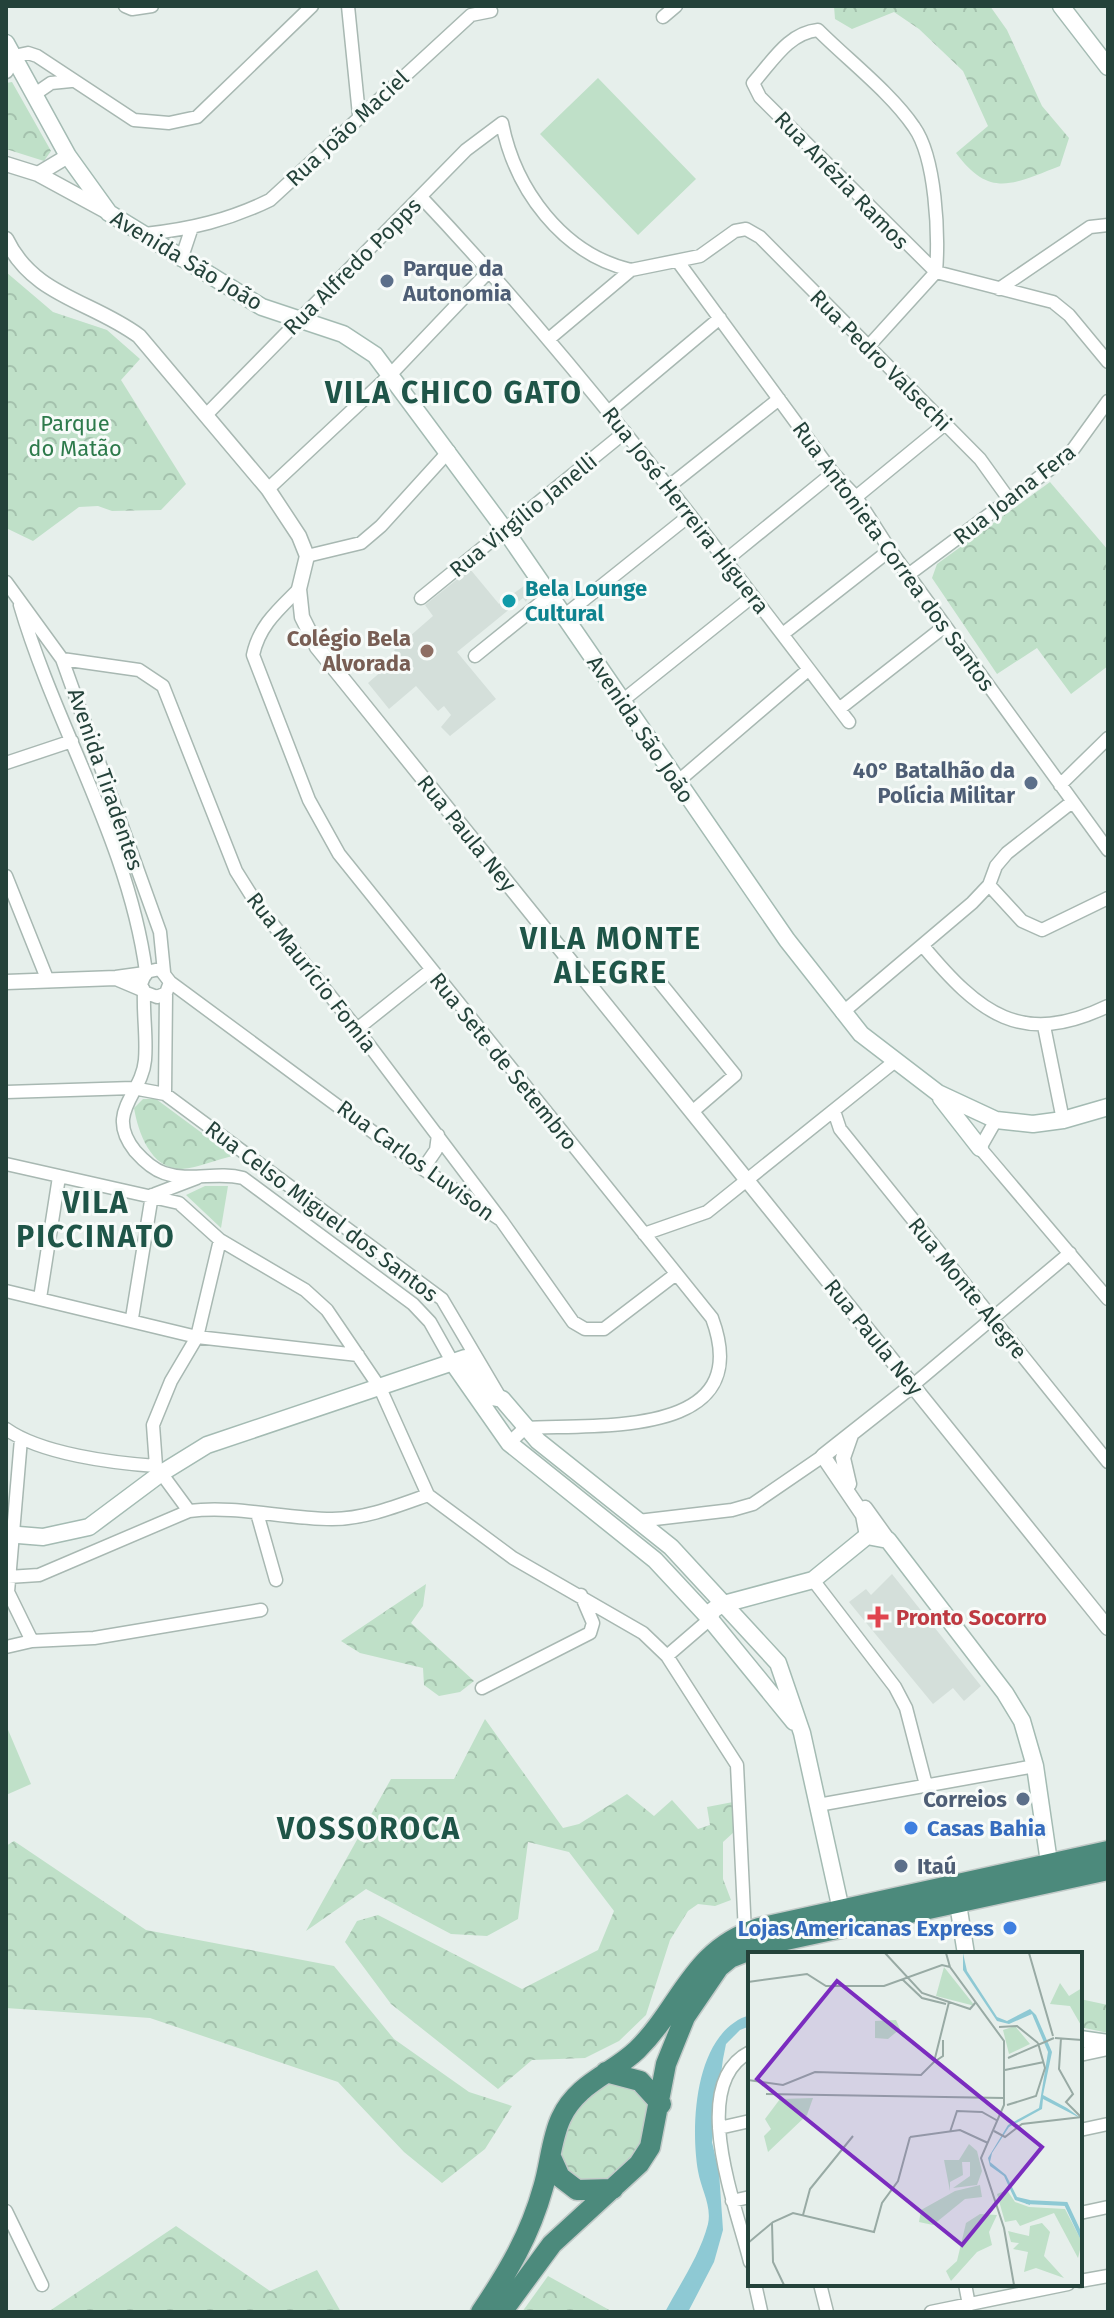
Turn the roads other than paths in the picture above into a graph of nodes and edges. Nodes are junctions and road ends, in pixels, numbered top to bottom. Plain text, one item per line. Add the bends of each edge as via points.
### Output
1 (125, 6) edge
2 (152, 6) edge
3 (312, 6) edge
4 (348, 6) edge
5 (676, 6) edge
6 (1061, 6) edge
7 (491, 11) dead end
8 (663, 17) dead end
9 (10, 49) edge
10 (1108, 67) edge
11 (6, 71) edge
12 (71, 81) junction
13 (35, 94) junction
14 (359, 115) junction
15 (68, 156) junction
16 (6, 164) edge
17 (38, 174) junction
18 (421, 197) junction
19 (109, 213) junction
20 (1108, 225) edge
21 (192, 227) junction
22 (145, 234) junction
23 (6, 239) edge
24 (10, 254) edge
25 (181, 260) junction
26 (679, 263) junction
27 (490, 270) junction
28 (631, 270) junction
29 (936, 272) junction
30 (999, 289) junction
31 (720, 318) junction
32 (298, 320) junction
33 (550, 338) junction
34 (867, 348) junction
35 (1108, 362) edge
36 (391, 374) junction
37 (779, 399) junction
38 (1108, 401) edge
39 (608, 412) junction
40 (206, 415) junction
41 (945, 424) junction
42 (625, 432) junction
43 (449, 451) junction
44 (833, 473) junction
45 (668, 487) junction
46 (268, 489) junction
47 (856, 497) junction
48 (1008, 498) junction
49 (690, 515) junction
50 (505, 530) junction
51 (890, 550) junction
52 (307, 556) junction
53 (726, 560) junction
54 (908, 575) junction
55 (6, 582) edge
56 (299, 589) junction
57 (549, 596) junction
58 (753, 596) junction
59 (18, 598) junction
60 (421, 598) dead end
61 (565, 615) junction
62 (945, 626) junction
63 (784, 633) junction
64 (49, 637) junction
65 (32, 645) junction
66 (475, 656) dead end
67 (62, 659) junction
68 (96, 665) junction
69 (808, 670) junction
70 (71, 680) junction
71 (622, 701) junction
72 (839, 709) junction
73 (849, 722) dead end
74 (1108, 738) edge
75 (72, 741) junction
76 (6, 763) edge
77 (676, 783) junction
78 (1060, 785) junction
79 (1072, 802) junction
80 (1108, 850) edge
81 (6, 876) edge
82 (989, 885) junction
83 (1108, 898) edge
84 (923, 946) junction
85 (431, 970) junction
86 (654, 975) dead end
87 (48, 981) junction
88 (6, 982) edge
89 (144, 982) junction
90 (167, 982) junction
91 (1108, 1006) edge
92 (842, 1013) junction
93 (1044, 1026) junction
94 (357, 1029) junction
95 (894, 1062) junction
96 (133, 1088) junction
97 (6, 1092) edge
98 (938, 1093) junction
99 (165, 1094) junction
100 (834, 1111) junction
101 (1105, 1111) edge
102 (692, 1112) junction
103 (996, 1120) junction
104 (1063, 1120) junction
105 (438, 1135) junction
106 (980, 1148) junction
107 (6, 1164) edge
108 (423, 1169) junction
109 (59, 1177) junction
110 (201, 1177) junction
111 (747, 1181) junction
112 (152, 1195) junction
113 (320, 1208) junction
114 (501, 1220) junction
115 (300, 1221) junction
116 (644, 1234) junction
117 (220, 1240) junction
118 (1070, 1253) junction
119 (676, 1274) junction
120 (6, 1291) edge
121 (40, 1298) junction
122 (1108, 1299) edge
123 (132, 1318) junction
124 (993, 1319) junction
125 (197, 1337) junction
126 (358, 1355) junction
127 (453, 1363) junction
128 (913, 1385) junction
129 (380, 1388) junction
130 (502, 1399) junction
131 (560, 1426) junction
132 (525, 1428) junction
133 (6, 1429) edge
134 (852, 1434) junction
135 (21, 1439) junction
136 (538, 1441) junction
137 (509, 1443) junction
138 (823, 1456) junction
139 (525, 1458) junction
140 (1108, 1462) edge
141 (158, 1470) junction
142 (428, 1495) junction
143 (189, 1511) junction
144 (257, 1513) junction
145 (638, 1521) junction
146 (621, 1530) junction
147 (9, 1534) edge
148 (867, 1536) junction
149 (888, 1540) junction
150 (8, 1577) junction
151 (276, 1580) dead end
152 (813, 1580) junction
153 (581, 1595) junction
154 (727, 1604) junction
155 (261, 1610) dead end
156 (710, 1619) junction
157 (1108, 1628) edge
158 (32, 1641) junction
159 (6, 1647) edge
160 (667, 1656) junction
161 (482, 1688) dead end
162 (802, 1733) junction
163 (1035, 1766) junction
164 (926, 1785) junction
165 (818, 1805) junction
166 (1108, 1851) edge
167 (1108, 1870) edge
168 (1050, 1873) junction
169 (944, 1900) junction
170 (842, 1919) junction
171 (745, 1933) junction
172 (965, 1952) edge
173 (1082, 2040) edge
174 (1108, 2046) edge
175 (748, 2054) edge
176 (1082, 2054) edge
177 (606, 2072) junction
178 (661, 2104) junction
179 (748, 2121) edge
180 (1108, 2124) edge
181 (719, 2128) junction
182 (1082, 2130) edge
183 (551, 2157) junction
184 (614, 2189) junction
185 (748, 2197) edge
186 (732, 2201) junction
187 (1108, 2207) edge
188 (6, 2211) edge
189 (1082, 2213) edge
190 (748, 2255) edge
191 (1108, 2276) edge
192 (1082, 2281) edge
193 (42, 2285) dead end
194 (755, 2286) edge
195 (820, 2286) edge
196 (965, 2286) edge
197 (1059, 2286) edge
198 (969, 2305) junction
199 (761, 2311) edge
200 (481, 2312) edge
201 (502, 2312) edge
202 (827, 2312) edge
203 (931, 2312) edge

1 - 2 street
3 - 12 street via 197,117 169,123 134,120
4 - 14 street
5 - 8 street
6 - 10 main road
7 - 14 street, Rua João Maciel via 471,15
9 - 11 street
9 - 12 street via 37,56
9 - 13 main road
12 - 13 street via 51,83
13 - 15 main road
14 - 21 street, Rua João Maciel via 270,200 231,219
15 - 17 street
15 - 19 main road
16 - 17 street, Avenida São João
17 - 19 street, Avenida São João
18 - 27 street, Rua José Herreira Higuera
18 - 28 street, Rua Alfredo Popps via 466,150 502,123 523,185 549,220 589,253
18 - 32 street, Rua Alfredo Popps
19 - 22 main road, Avenida São João
20 - 30 street via 1090,227
21 - 22 street, Rua João Maciel
21 - 25 street
22 - 25 main road, Avenida São João
23 - 24 street
24 - 40 street via 40,284 139,336
25 - 32 main road, Avenida São João via 262,307
26 - 28 street
26 - 31 street, Rua Antonieta Correa dos Santos
26 - 34 street, Rua Pedro Valsechi via 746,229 760,237
27 - 33 street, Rua José Herreira Higuera
27 - 36 street
28 - 33 street
29 - 29 street, Rua Anézia Ramos via 938,244 925,147 906,117 818,30 792,38 753,83 760,97
29 - 30 street
29 - 34 street
30 - 35 street via 1053,302
31 - 37 street, Rua Antonieta Correa dos Santos
31 - 39 street
32 - 36 main road, Avenida São João via 359,343
32 - 40 street, Rua Alfredo Popps
33 - 39 street, Rua José Herreira Higuera
34 - 41 street, Rua Pedro Valsechi
36 - 43 main road, Avenida São João
36 - 46 street
37 - 44 street, Rua Antonieta Correa dos Santos
37 - 45 street
38 - 48 street, Rua Joana Fera via 1069,455
39 - 42 street, Rua José Herreira Higuera
40 - 46 street
41 - 47 street
41 - 48 street, Rua Pedro Valsechi
42 - 45 street, Rua José Herreira Higuera
42 - 50 street, Rua Virgílio Janelli
43 - 50 main road, Avenida São João
43 - 52 street via 361,543
44 - 47 street, Rua Antonieta Correa dos Santos
44 - 53 street
45 - 49 street, Rua José Herreira Higuera
46 - 52 street
47 - 51 street, Rua Antonieta Correa dos Santos
48 - 54 street, Rua Joana Fera
49 - 53 street, Rua José Herreira Higuera
49 - 61 street
50 - 57 main road, Avenida São João
50 - 60 street, Rua Virgílio Janelli
51 - 54 street, Rua Antonieta Correa dos Santos
51 - 63 street
52 - 56 street, Rua Paula Ney
53 - 58 street, Rua José Herreira Higuera
54 - 62 street, Rua Antonieta Correa dos Santos
55 - 59 street, Avenida Tiradentes
56 - 85 street, Rua Sete de Setembro via 266,623 253,655 318,820
56 - 102 street, Rua Paula Ney via 302,617 317,647
57 - 61 main road, Avenida São João
57 - 66 street
58 - 63 street, Rua José Herreira Higuera
58 - 71 street
59 - 64 street, Avenida Tiradentes
59 - 65 street, Avenida Tiradentes
61 - 71 main road, Avenida São João
62 - 72 street
62 - 78 street, Rua Antonieta Correa dos Santos
63 - 69 street, Rua José Herreira Higuera
64 - 65 street
64 - 67 street, Avenida Tiradentes
65 - 75 street, Avenida Tiradentes
67 - 68 street, Rua Maurício Fomia
67 - 70 street, Avenida Tiradentes
68 - 70 street
68 - 94 street, Rua Maurício Fomia via 139,670 163,686 236,871
69 - 72 street, Rua José Herreira Higuera
69 - 77 street
70 - 90 street, Avenida Tiradentes via 160,932
71 - 77 main road, Avenida São João
72 - 73 street, Rua José Herreira Higuera
74 - 78 street
75 - 76 street
75 - 89 street, Avenida Tiradentes via 133,911
77 - 92 main road, Avenida São João
78 - 79 street, Rua Antonieta Correa dos Santos
79 - 80 street, Rua Antonieta Correa dos Santos
79 - 82 street via 1007,853
81 - 87 street
82 - 83 street via 1022,921 1042,930
82 - 84 street
84 - 92 street
84 - 93 street via 955,985 986,1010
85 - 94 street
85 - 116 street, Rua Sete de Setembro
86 - 102 street via 735,1075
87 - 88 street
87 - 89 street
89 - 90 street via 155,969
89 - 90 street via 157,997
89 - 96 street, Avenida Tiradentes via 145,1061
90 - 99 street, Avenida Tiradentes
90 - 108 street, Rua Carlos Luvison
91 - 93 street via 1070,1023
92 - 95 main road, Avenida São João
93 - 104 street
94 - 105 street, Rua Maurício Fomia
95 - 98 main road, Avenida São João
95 - 100 street
96 - 97 street
96 - 99 street
96 - 110 street, Rua Celso Miguel dos Santos via 123,1122 134,1149 166,1174
98 - 103 main road, Avenida São João
98 - 106 main road
99 - 113 street, Rua Celso Miguel dos Santos
100 - 111 street
100 - 124 street, Rua Monte Alegre via 840,1129
101 - 104 main road, Avenida São João
102 - 111 street, Rua Paula Ney
103 - 104 main road, Avenida São João
103 - 106 street
105 - 108 street via 436,1150
105 - 114 street, Rua Maurício Fomia
106 - 118 street
107 - 109 street
108 - 114 street, Rua Carlos Luvison
109 - 112 street
109 - 121 street
110 - 112 street
110 - 115 street, Rua Celso Miguel dos Santos via 224,1173 243,1178
111 - 116 street via 707,1212
111 - 128 street, Rua Paula Ney
112 - 117 street via 179,1203
112 - 123 street
113 - 115 street via 319,1219
113 - 130 street, Rua Celso Miguel dos Santos via 442,1299
114 - 119 street, Rua Carlos Luvison via 562,1311 585,1329 604,1329
115 - 127 street, Rua Celso Miguel dos Santos via 413,1304
116 - 119 street, Rua Sete de Setembro
117 - 125 street
117 - 126 street via 305,1290 327,1310
118 - 122 street
118 - 124 street
119 - 131 street, Rua Sete de Setembro via 712,1318 720,1342 718,1375 705,1397 671,1416
120 - 121 street
121 - 123 street
123 - 125 street
124 - 128 street
124 - 140 street, Rua Monte Alegre
125 - 126 street
125 - 141 street via 153,1425
126 - 129 street
127 - 129 main road
127 - 130 main road via 471,1361 492,1397
127 - 137 main road, Rua Celso Miguel dos Santos
128 - 134 street
128 - 157 street, Rua Paula Ney
129 - 141 main road via 207,1445
129 - 142 street
130 - 132 main road, Rua Celso Miguel dos Santos
131 - 132 street, Rua Sete de Setembro
131 - 136 street
132 - 136 main road, Rua Celso Miguel dos Santos
132 - 137 street
133 - 135 street
134 - 138 street
134 - 149 street via 843,1471
135 - 141 street
135 - 147 street
136 - 139 street
136 - 145 main road, Rua Celso Miguel dos Santos
137 - 139 main road, Rua Celso Miguel dos Santos
138 - 145 street via 753,1504
138 - 148 street via 863,1515
139 - 146 main road, Rua Celso Miguel dos Santos
141 - 143 street
141 - 147 main road via 113,1513 89,1527 43,1537
142 - 144 street via 359,1517
142 - 153 street via 513,1558
143 - 144 street
143 - 150 street via 39,1575
144 - 151 street
145 - 146 main road via 629,1531
145 - 154 main road, Rua Celso Miguel dos Santos
146 - 156 main road, Rua Celso Miguel dos Santos
147 - 150 street
148 - 149 main road
148 - 152 main road
149 - 163 main road via 1005,1693 1022,1721
150 - 158 street via 8,1592
152 - 154 main road
152 - 164 street via 895,1687 906,1708
153 - 160 street via 643,1633
153 - 161 street via 593,1623 590,1633
154 - 156 main road via 716,1607
154 - 162 main road, Rua Celso Miguel dos Santos via 778,1663
155 - 158 street via 94,1638
156 - 160 street
156 - 162 main road, Rua Celso Miguel dos Santos
158 - 159 street
160 - 171 street via 737,1765
162 - 165 main road, Rua Celso Miguel dos Santos
163 - 164 street
163 - 168 main road
164 - 165 street
165 - 170 main road, Rua Celso Miguel dos Santos
166 - 168 highway
167 - 168 highway
168 - 169 highway
169 - 170 highway
169 - 172 main road
170 - 171 highway
170 - 178 highway via 763,1945 719,1967 673,2040
171 - 177 highway via 701,1964 639,2048
173 - 174 main road
174 - 176 street
175 - 181 street via 728,2070
177 - 178 highway via 640,2081
177 - 183 highway via 589,2082 568,2107
178 - 184 highway via 650,2147
179 - 181 street
180 - 182 street
181 - 186 street
183 - 184 highway via 560,2177 577,2190
183 - 200 highway via 526,2240
184 - 201 highway via 552,2244
185 - 186 street
186 - 190 street
187 - 189 street
188 - 193 street
191 - 192 street
194 - 199 street
195 - 202 street
196 - 198 street
197 - 198 street
198 - 203 street

